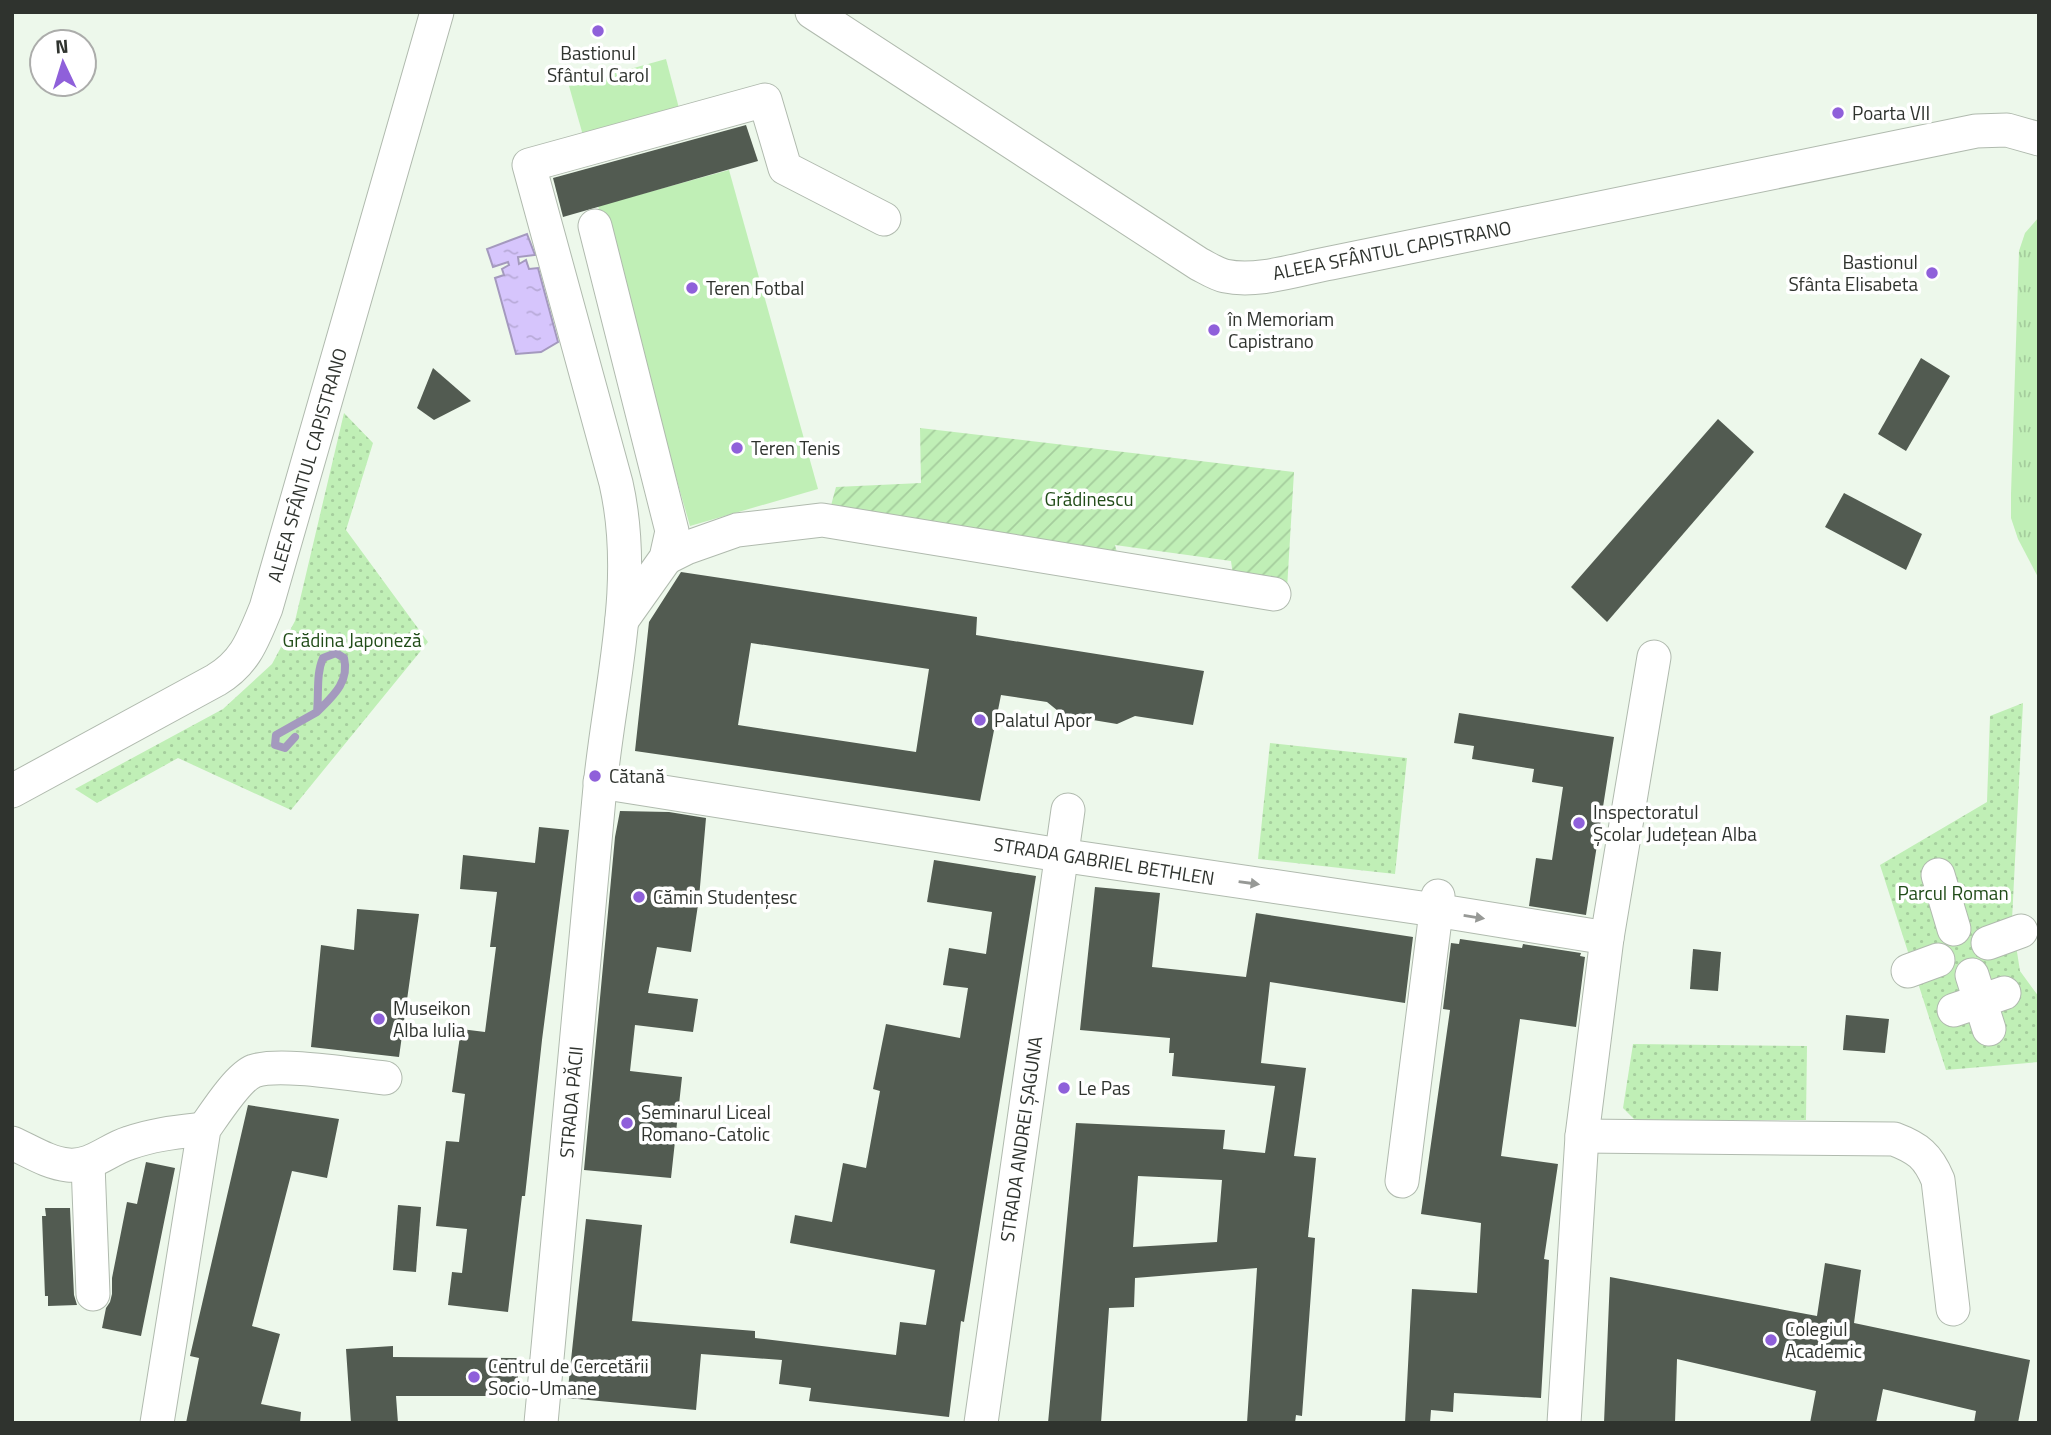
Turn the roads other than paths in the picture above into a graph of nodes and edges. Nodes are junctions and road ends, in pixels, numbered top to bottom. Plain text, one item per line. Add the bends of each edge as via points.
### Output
1 (437, 12) edge
2 (812, 12) edge
3 (2039, 139) edge
4 (884, 219) dead end
5 (595, 226) dead end
6 (666, 558) junction
7 (1274, 594) dead end
8 (622, 620) junction
9 (1654, 657) dead end
10 (600, 782) junction
11 (12, 791) edge
12 (1068, 810) dead end
13 (1060, 855) junction
14 (1436, 903) junction
15 (2021, 931) dead end
16 (1607, 938) junction
17 (1988, 943) dead end
18 (385, 1078) dead end
19 (204, 1129) junction
20 (1582, 1136) junction
21 (12, 1143) edge
22 (88, 1164) junction
23 (1402, 1181) dead end
24 (93, 1294) dead end
25 (1953, 1309) dead end
26 (157, 1423) edge
27 (541, 1423) edge
28 (981, 1423) edge
29 (1564, 1423) edge

1 - 11 street, ALEEA SFÂNTUL CAPISTRANO via 267,608 246,654 230,672
2 - 3 street, ALEEA SFÂNTUL CAPISTRANO via 1199,264 1223,276 1241,278 1976,131 2007,130
4 - 8 street, STRADA PĂCII via 785,168 765,100 529,165 623,514
5 - 6 street via 673,531
6 - 7 street via 737,530 822,520
6 - 8 street
8 - 10 street, STRADA PĂCII
9 - 16 street
10 - 13 street, STRADA GABRIEL BETHLEN
10 - 27 street, STRADA PĂCII
12 - 13 street, STRADA ANDREI ȘAGUNA
13 -> 14 street, STRADA GABRIEL BETHLEN
13 - 28 street, STRADA ANDREI ȘAGUNA
14 -> 16 street, STRADA GABRIEL BETHLEN
14 - 23 street
15 - 17 street
16 - 20 street
18 - 19 street via 283,1068 252,1071
19 - 22 street via 146,1137
19 - 26 street
20 - 25 street via 1894,1139 1914,1146 1931,1163 1938,1180
20 - 29 street
21 - 22 street via 53,1163
22 - 24 street

